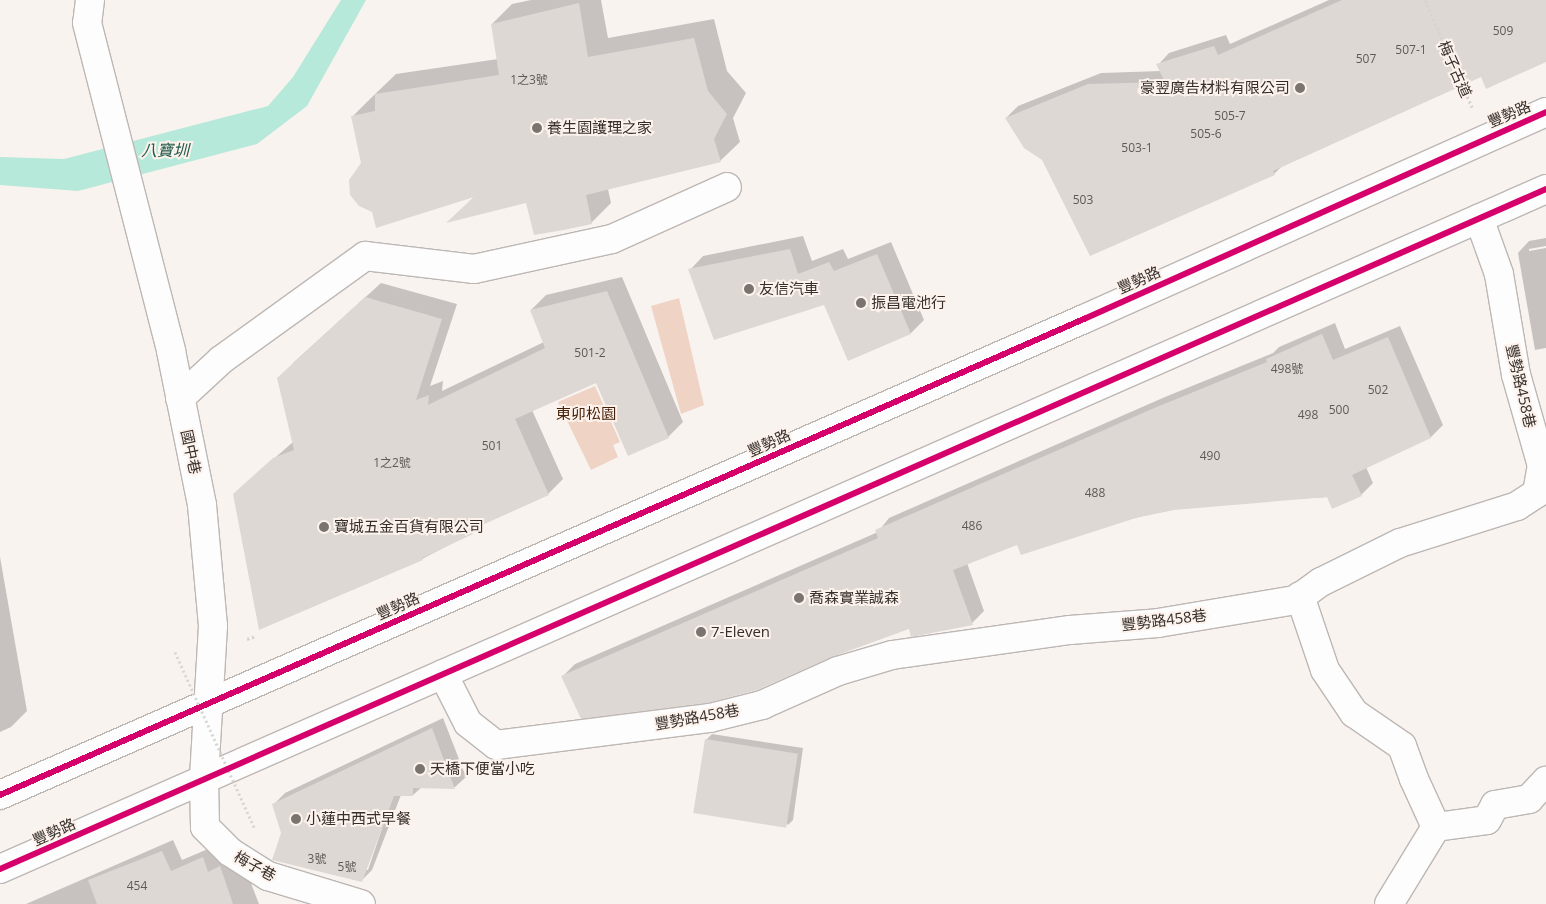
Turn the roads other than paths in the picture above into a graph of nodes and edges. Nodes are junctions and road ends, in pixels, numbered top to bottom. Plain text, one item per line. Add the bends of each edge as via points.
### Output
1 (90, 0) edge
2 (1546, 112) edge
3 (727, 187) dead end
4 (1546, 189) edge
5 (1479, 218) junction
6 (180, 398) junction
7 (1542, 500) edge
8 (1300, 596) junction
9 (443, 674) junction
10 (210, 702) junction
11 (204, 779) junction
12 (1546, 781) edge
13 (0, 795) edge
14 (1436, 827) junction
15 (0, 869) edge
16 (361, 904) edge
17 (1389, 904) edge

1 - 6 main road, 國中巷 via 87,23
2 - 10 main road, 豐勢路 via 1084,319
3 - 6 main road via 612,239 474,269 365,256 221,360
4 - 5 main road, 豐勢路
5 - 7 main road, 豐勢路458巷 via 1500,274 1516,375 1542,466
5 - 9 main road, 豐勢路
6 - 10 main road, 國中巷 via 202,506 213,626
7 - 8 main road, 豐勢路458巷 via 1400,542
8 - 9 main road, 豐勢路458巷 via 1296,600 1158,622 1070,630 892,655 838,671 762,705 710,718 506,753 468,722
8 - 14 main road via 1324,670 1354,712 1402,746
9 - 11 main road, 豐勢路
10 - 11 main road, 國中巷
10 - 13 main road, 豐勢路
11 - 15 main road, 豐勢路
11 - 16 main road, 梅子巷 via 205,827 230,852 268,876
12 - 14 main road via 1528,799 1495,805 1486,820
14 - 17 main road

